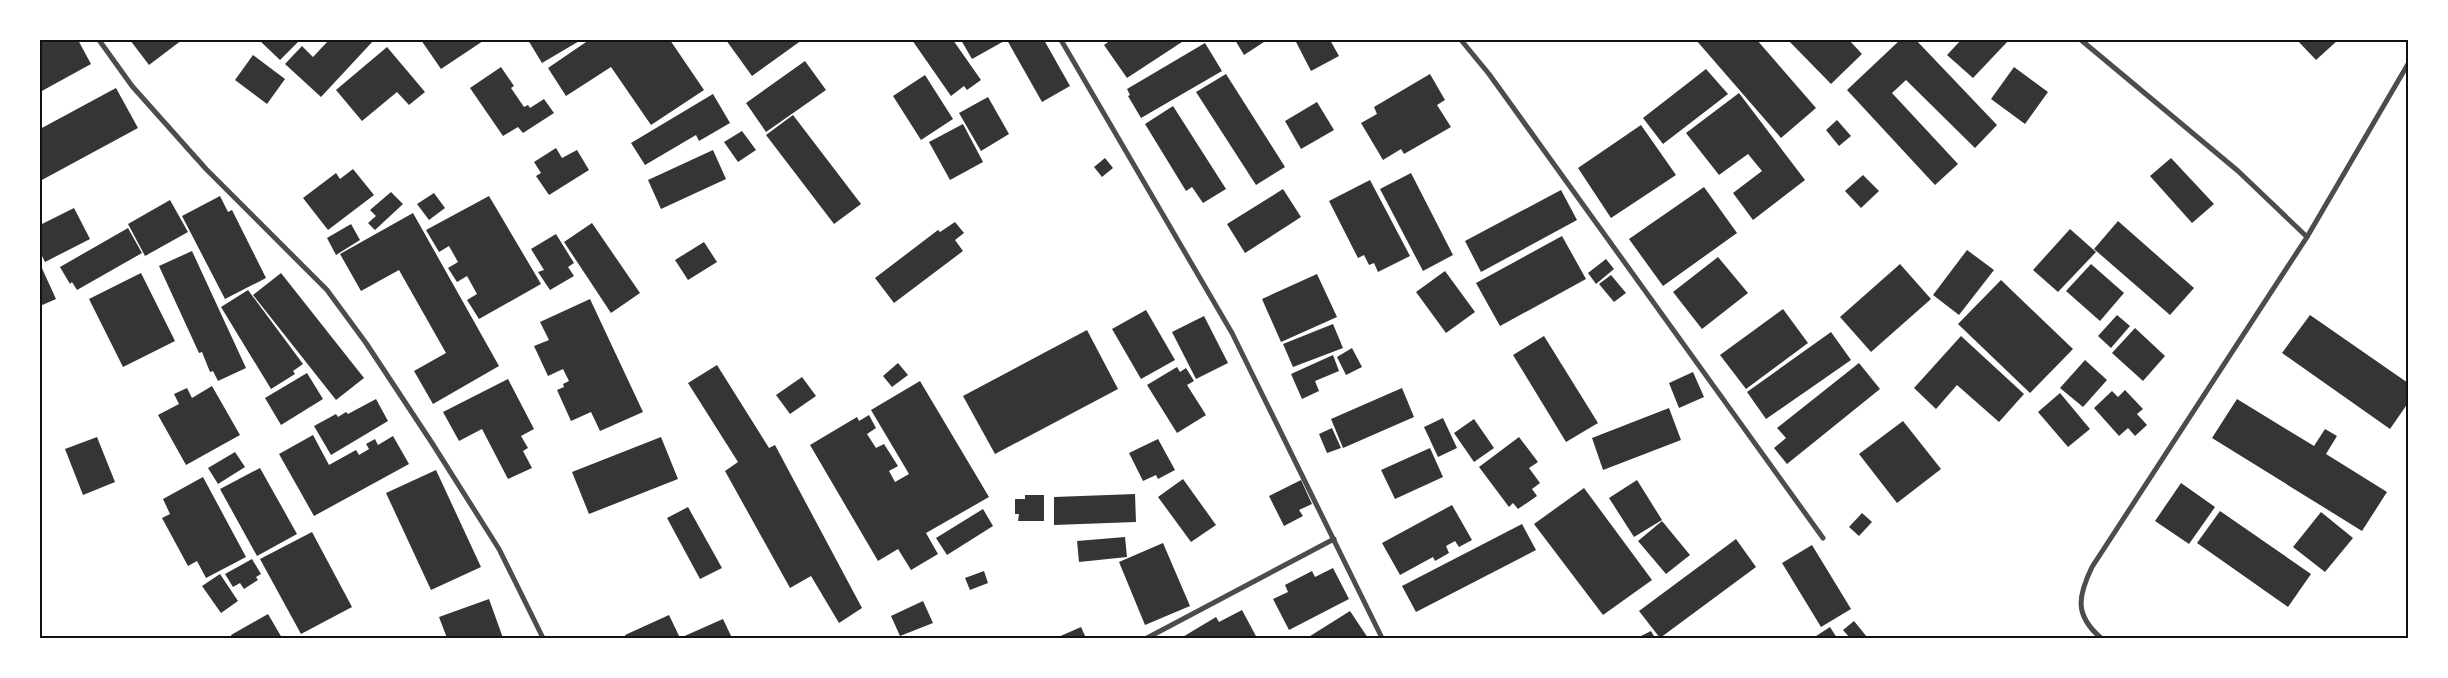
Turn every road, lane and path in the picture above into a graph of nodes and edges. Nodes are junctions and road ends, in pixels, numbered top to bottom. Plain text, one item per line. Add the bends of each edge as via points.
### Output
1 (99, 40) edge
2 (1061, 40) edge
3 (1461, 40) edge
4 (2081, 40) edge
5 (2408, 64) edge
6 (2307, 237) junction
7 (1823, 538) dead end
8 (1334, 540) junction
9 (543, 638) edge
10 (1147, 638) edge
11 (1382, 638) edge
12 (2101, 638) edge

1 - 9 street via 132,86 206,170 326,290 432,442 498,549
2 - 8 street via 1232,333
3 - 7 street via 1489,74
4 - 6 street via 2238,171
5 - 6 street
6 - 12 street via 2092,567 2081,590 2081,609 2089,628
8 - 10 street
8 - 11 street

